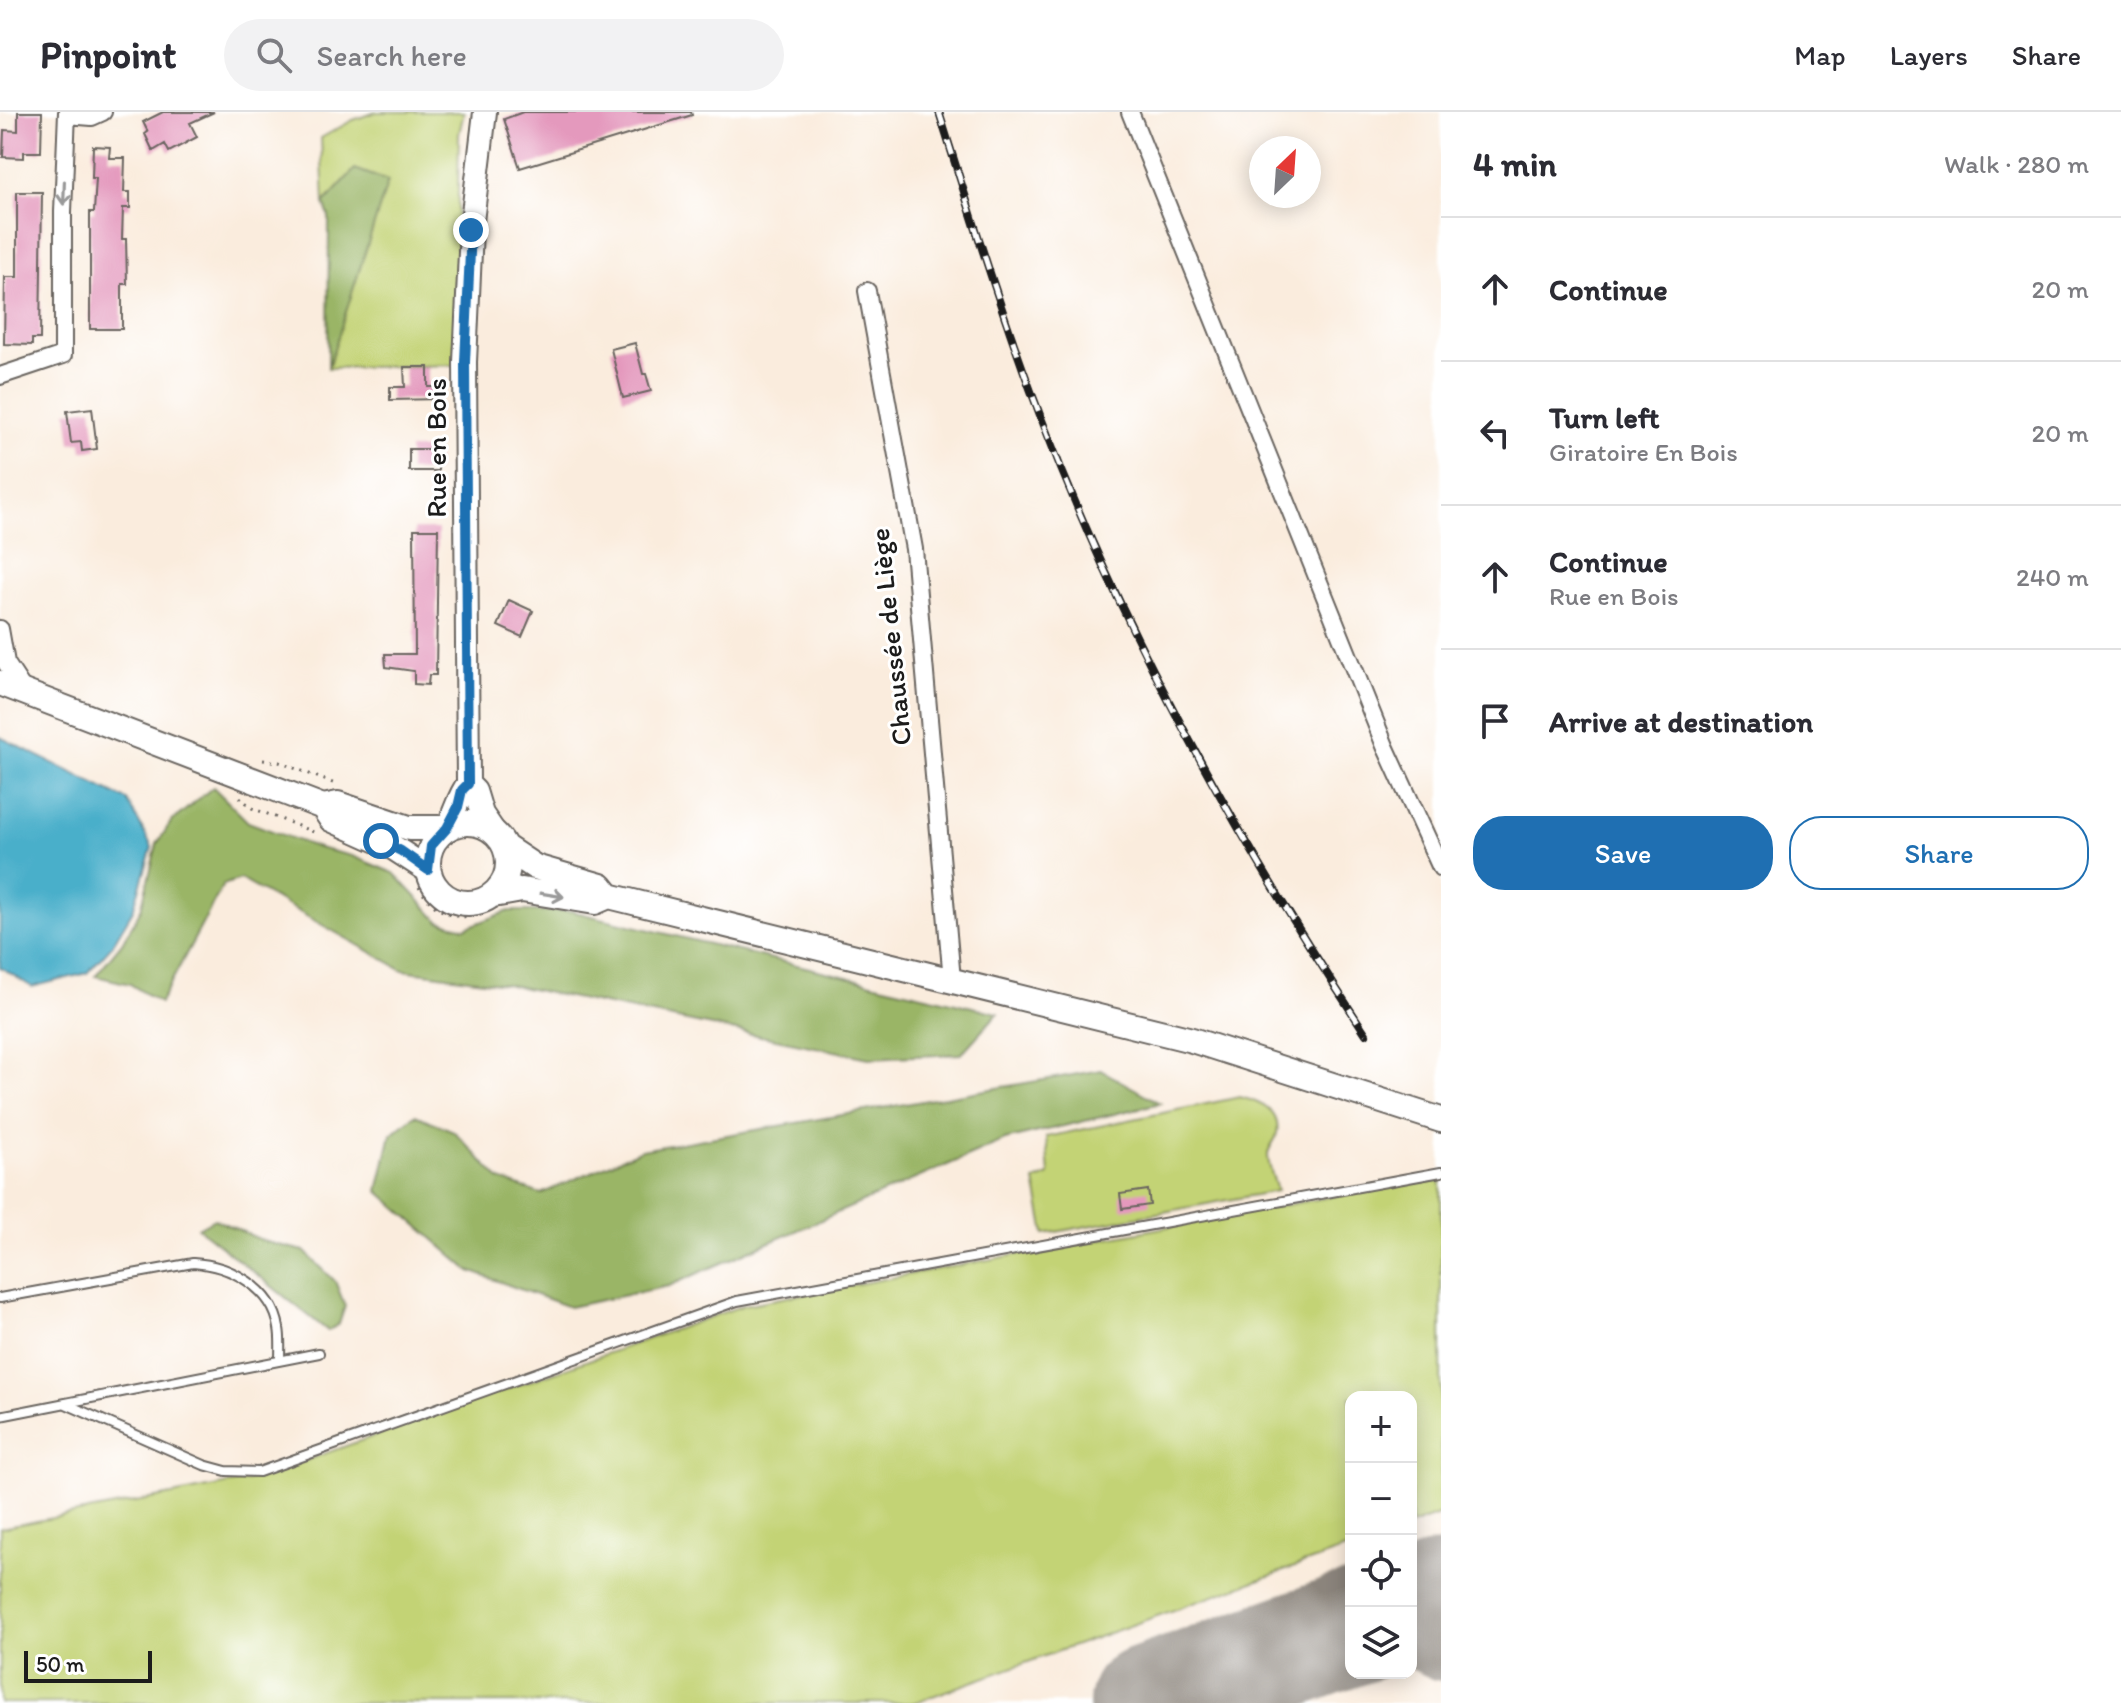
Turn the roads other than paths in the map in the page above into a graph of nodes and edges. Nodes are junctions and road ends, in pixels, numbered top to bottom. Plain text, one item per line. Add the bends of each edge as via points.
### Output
1 (103, 112) edge
2 (485, 112) edge
3 (1130, 112) edge
4 (67, 114) edge
5 (867, 291) dead end
6 (0, 376) edge
7 (0, 629) edge
8 (0, 683) edge
9 (27, 693) junction
10 (468, 784) junction
11 (323, 807) junction
12 (447, 828) junction
13 (500, 840) junction
14 (1441, 868) edge
15 (428, 870) junction
16 (493, 895) junction
17 (609, 896) junction
18 (952, 980) junction
19 (1441, 1120) edge
20 (1441, 1172) edge
21 (0, 1298) edge
22 (319, 1353) dead end
23 (280, 1360) junction
24 (66, 1404) junction
25 (0, 1416) edge

1 - 4 street via 92,117
2 - 10 street, Rue en Bois via 471,230 465,362
3 - 14 street via 1385,746
4 -> 6 street via 63,355
5 - 18 street, Chaussée de Liège via 914,549
7 - 9 street via 6,663
8 - 9 main road
9 - 11 main road
10 - 12 street, Rue en Bois
10 - 13 street, Rue en Bois
11 - 12 main road via 338,804 409,828
11 - 15 main road via 331,819 401,851
12 - 13 main road via 469,822 483,825
12 - 15 main road via 431,846
13 - 16 main road via 508,871
13 - 17 main road via 535,867 601,886
15 - 16 main road via 432,883 453,901 481,901
16 -> 17 main road via 522,890 595,902
17 - 18 main road
18 - 19 main road via 1192,1040
20 - 24 lane via 737,1301 259,1472 204,1465
21 - 23 lane via 193,1263 218,1267 251,1284 272,1306 280,1329
22 - 23 lane
23 - 24 lane
24 - 25 lane

